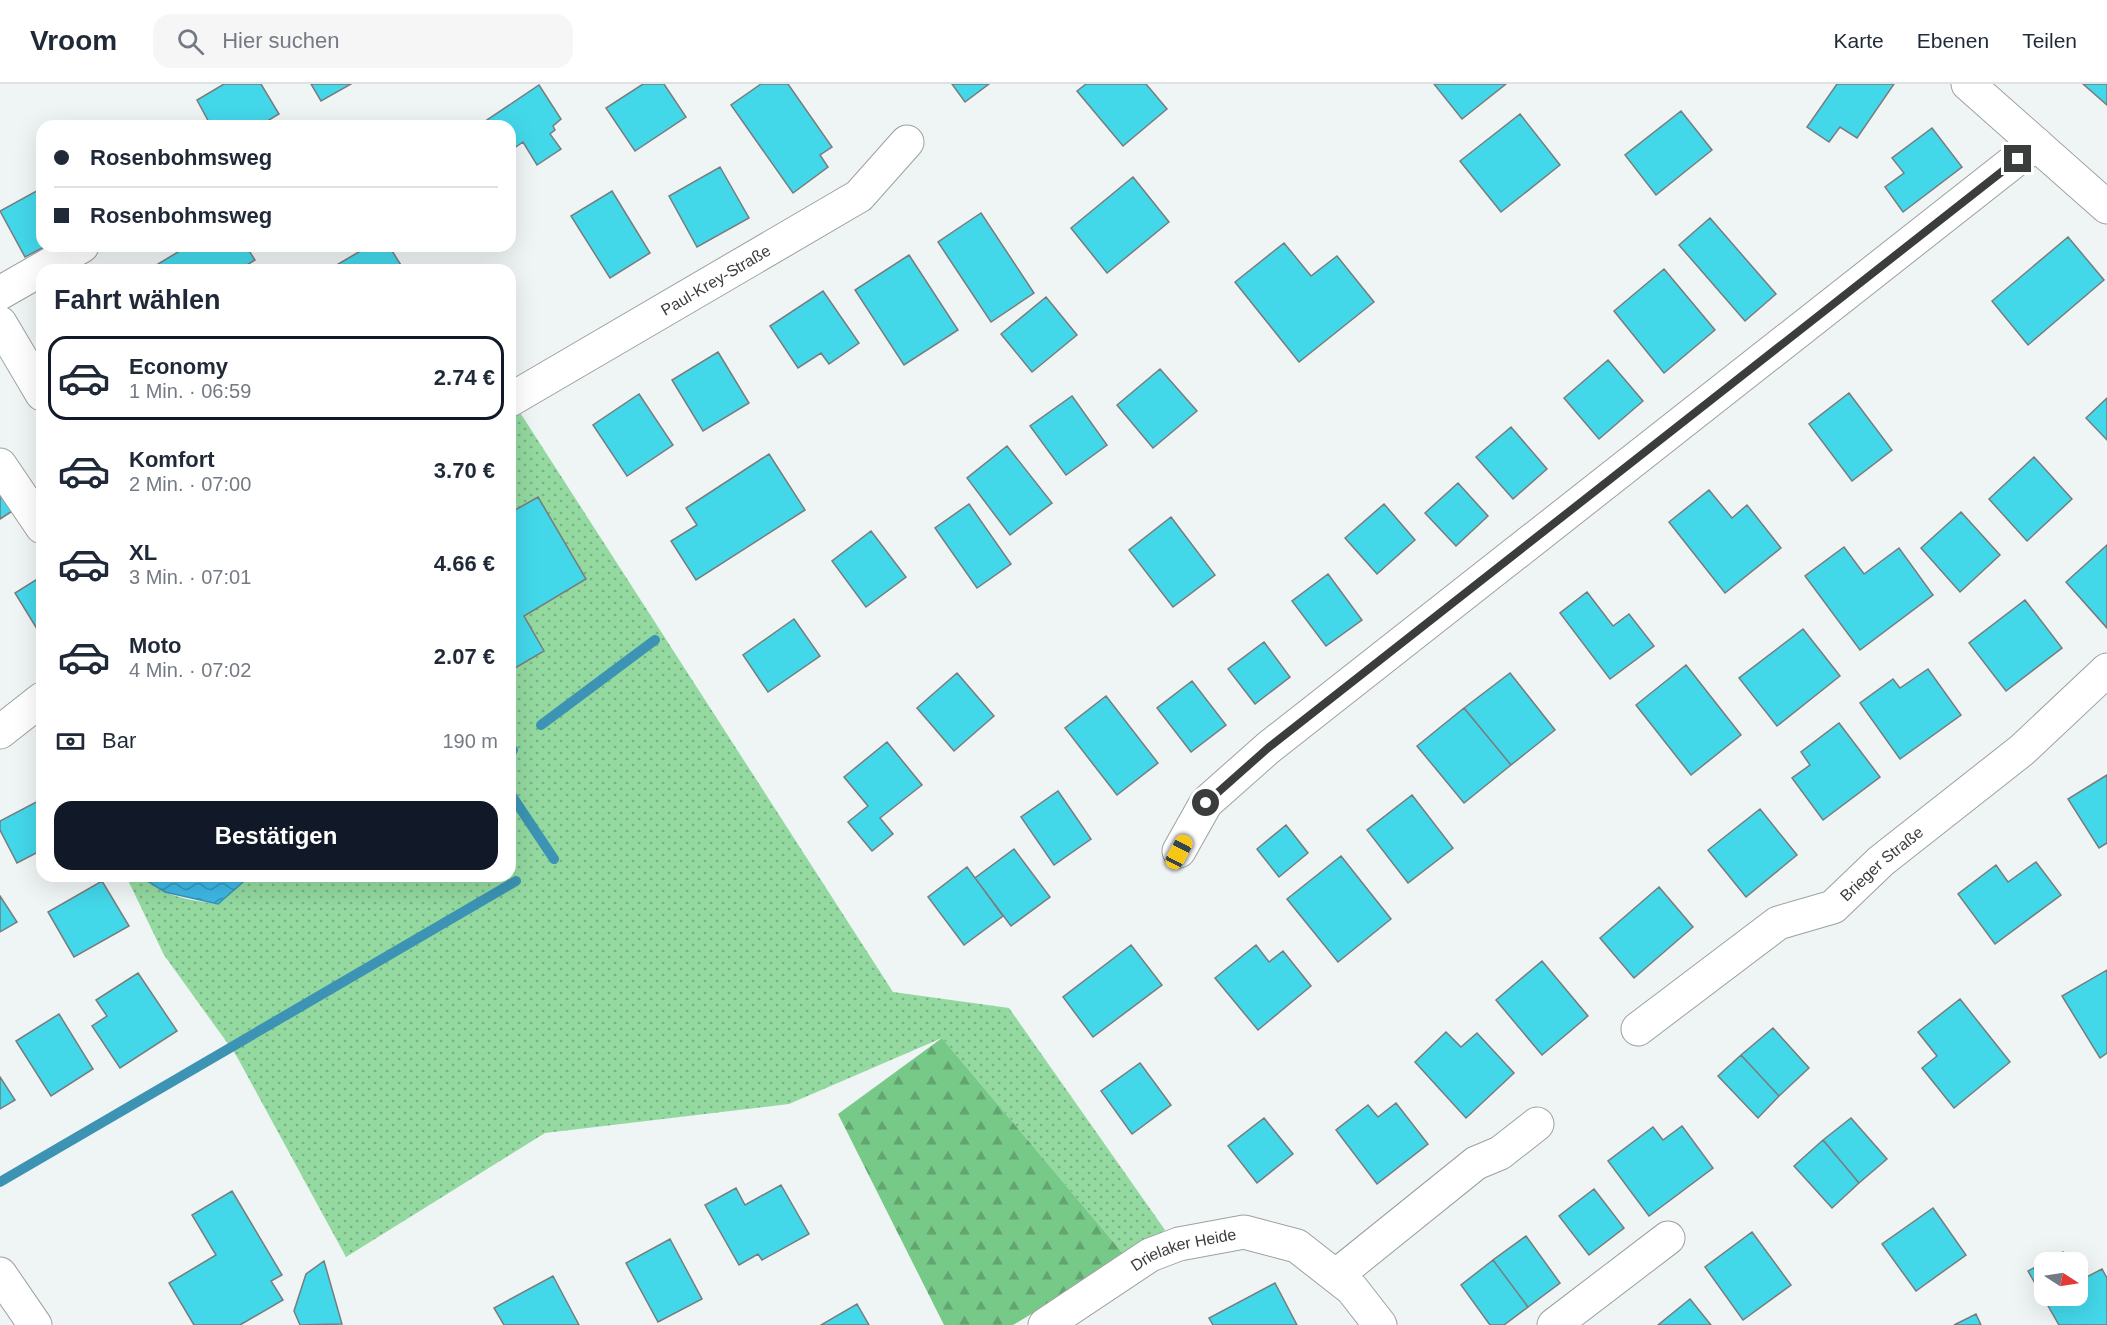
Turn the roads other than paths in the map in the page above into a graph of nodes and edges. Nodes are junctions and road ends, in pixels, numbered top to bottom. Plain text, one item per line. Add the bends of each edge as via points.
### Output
1 (1968, 84) edge
2 (907, 142) dead end
3 (2036, 144) junction
4 (2107, 207) edge
5 (72, 252) edge
6 (51, 264) edge
7 (36, 272) edge
8 (0, 293) edge
9 (0, 323) edge
10 (36, 384) edge
11 (516, 396) edge
12 (0, 465) edge
13 (36, 518) edge
14 (2107, 670) edge
15 (36, 704) edge
16 (0, 732) edge
17 (1179, 852) dead end
18 (1638, 1029) dead end
19 (1537, 1124) dead end
20 (1668, 1238) dead end
21 (0, 1274) edge
22 (1337, 1275) junction
23 (35, 1325) edge
24 (1045, 1325) edge
25 (1380, 1325) edge
26 (1554, 1325) edge

1 - 3 street
2 - 11 street, Paul-Krey-Straße via 859,196
3 - 4 street
3 - 17 street via 1268,748 1206,803
5 - 6 street
7 - 8 street
9 - 10 street
12 - 13 street
14 - 18 street, Brieger Straße via 2022,750 1881,861 1833,907 1778,923
15 - 16 street
19 - 22 street via 1500,1153 1476,1163
20 - 26 street
21 - 23 street
22 - 24 street, Drielaker Heide via 1297,1246 1244,1232 1179,1244 1150,1255
22 - 25 street, Drielaker Heide

